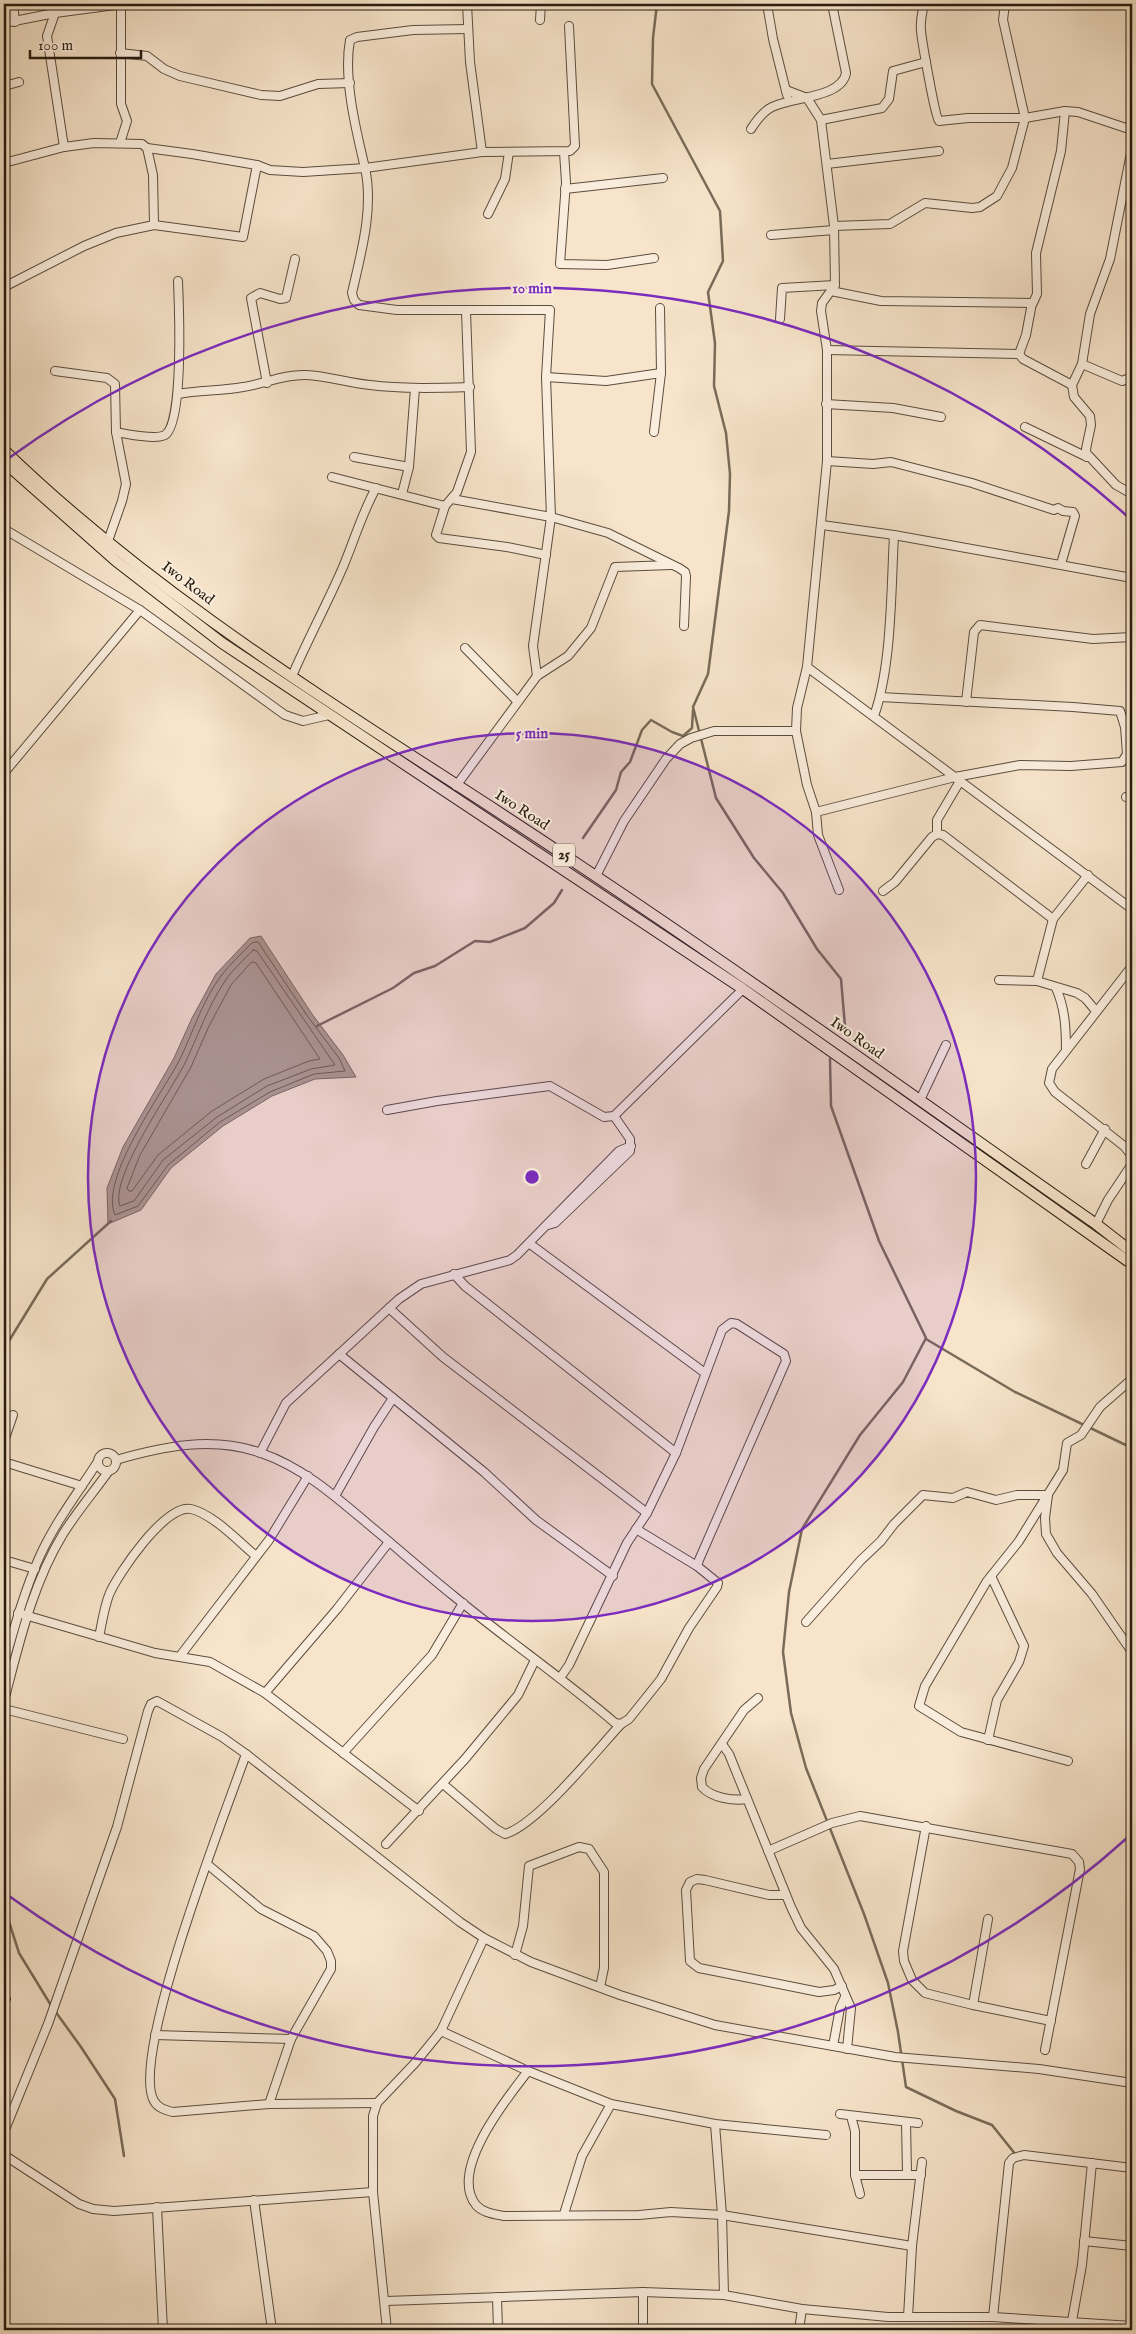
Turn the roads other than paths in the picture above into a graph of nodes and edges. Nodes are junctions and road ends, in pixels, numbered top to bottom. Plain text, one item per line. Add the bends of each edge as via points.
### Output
1 (13, 4) edge
2 (54, 4) edge
3 (122, 4) edge
4 (467, 4) edge
5 (541, 4) edge
6 (767, 4) edge
7 (832, 4) edge
8 (924, 4) edge
9 (1005, 4) edge
10 (54, 13) junction
11 (540, 20) dead end
12 (15, 22) junction
13 (4, 23) edge
14 (569, 26) dead end
15 (468, 29) junction
16 (120, 53) junction
17 (926, 62) junction
18 (19, 82) dead end
19 (350, 83) junction
20 (4, 86) edge
21 (786, 90) junction
22 (807, 98) junction
23 (788, 101) junction
24 (1065, 111) junction
25 (1025, 118) junction
26 (821, 120) junction
27 (750, 129) dead end
28 (1132, 130) edge
29 (120, 143) junction
30 (64, 146) junction
31 (147, 148) junction
32 (1132, 148) edge
33 (939, 151) dead end
34 (482, 152) junction
35 (509, 152) junction
36 (564, 152) junction
37 (4, 163) edge
38 (826, 164) junction
39 (257, 165) junction
40 (365, 168) junction
41 (662, 178) dead end
42 (565, 189) junction
43 (488, 214) dead end
44 (154, 225) junction
45 (834, 228) junction
46 (771, 235) dead end
47 (654, 258) dead end
48 (295, 259) dead end
49 (178, 281) dead end
50 (4, 287) edge
51 (833, 288) junction
52 (1032, 303) junction
53 (660, 308) dead end
54 (466, 311) junction
55 (780, 319) dead end
56 (827, 350) junction
57 (1019, 354) junction
58 (1082, 364) junction
59 (55, 371) dead end
60 (660, 373) junction
61 (546, 377) junction
62 (1132, 377) edge
63 (267, 383) junction
64 (1072, 385) junction
65 (470, 387) junction
66 (415, 388) junction
67 (178, 394) junction
68 (826, 404) junction
69 (941, 417) dead end
70 (1024, 427) dead end
71 (116, 432) junction
72 (654, 432) dead end
73 (4, 450) edge
74 (1087, 456) junction
75 (354, 457) dead end
76 (827, 461) junction
77 (4, 462) edge
78 (409, 467) junction
79 (332, 477) dead end
80 (376, 488) junction
81 (1132, 493) edge
82 (402, 494) junction
83 (452, 499) junction
84 (445, 506) junction
85 (551, 517) junction
86 (822, 525) junction
87 (4, 529) edge
88 (894, 535) junction
89 (108, 541) junction
90 (645, 551) junction
91 (546, 555) junction
92 (1061, 564) junction
93 (644, 565) junction
94 (671, 566) junction
95 (1132, 578) edge
96 (140, 610) junction
97 (684, 626) dead end
98 (1132, 637) edge
99 (465, 648) dead end
100 (807, 667) junction
101 (292, 676) junction
102 (536, 676) junction
103 (880, 697) junction
104 (517, 701) junction
105 (966, 702) junction
106 (329, 715) junction
107 (874, 716) junction
108 (796, 731) junction
109 (402, 750) junction
110 (397, 760) junction
111 (4, 773) edge
112 (957, 779) junction
113 (456, 786) junction
114 (816, 812) junction
115 (937, 834) junction
116 (596, 876) junction
117 (1088, 876) junction
118 (839, 890) dead end
119 (883, 891) dead end
120 (1132, 909) edge
121 (1053, 919) junction
122 (1129, 970) dead end
123 (999, 980) dead end
124 (1036, 981) junction
125 (1056, 988) junction
126 (743, 989) junction
127 (1096, 1011) junction
128 (946, 1045) dead end
129 (1066, 1050) junction
130 (920, 1100) junction
131 (388, 1110) dead end
132 (614, 1116) junction
133 (1105, 1129) junction
134 (1132, 1156) edge
135 (1086, 1164) dead end
136 (1132, 1164) edge
137 (1049, 1191) junction
138 (1042, 1201) junction
139 (1096, 1224) junction
140 (530, 1244) junction
141 (1131, 1250) edge
142 (1132, 1264) edge
143 (454, 1274) junction
144 (389, 1308) junction
145 (339, 1354) junction
146 (705, 1373) junction
147 (1132, 1379) edge
148 (393, 1398) junction
149 (12, 1415) dead end
150 (4, 1441) edge
151 (260, 1453) junction
152 (676, 1453) junction
153 (116, 1460) junction
154 (4, 1462) edge
155 (97, 1463) junction
156 (108, 1472) junction
157 (308, 1476) junction
158 (82, 1486) junction
159 (1048, 1495) junction
160 (335, 1496) junction
161 (648, 1512) junction
162 (636, 1529) junction
163 (389, 1542) junction
164 (256, 1556) junction
165 (4, 1560) edge
166 (697, 1566) junction
167 (35, 1569) junction
168 (613, 1576) junction
169 (990, 1576) junction
170 (463, 1603) junction
171 (18, 1614) junction
172 (27, 1616) junction
173 (806, 1622) dead end
174 (99, 1637) junction
175 (1132, 1652) edge
176 (180, 1656) junction
177 (535, 1660) junction
178 (4, 1664) edge
179 (560, 1678) junction
180 (265, 1693) junction
181 (758, 1698) dead end
182 (4, 1701) edge
183 (4, 1709) edge
184 (621, 1724) junction
185 (123, 1739) dead end
186 (988, 1740) junction
187 (722, 1744) junction
188 (344, 1753) junction
189 (246, 1754) junction
190 (1068, 1761) dead end
191 (443, 1784) junction
192 (747, 1799) junction
193 (419, 1811) junction
194 (926, 1826) junction
195 (386, 1844) dead end
196 (768, 1851) junction
197 (207, 1864) junction
198 (785, 1896) junction
199 (988, 1919) dead end
200 (484, 1938) junction
201 (515, 1955) junction
202 (842, 1986) junction
203 (600, 1987) junction
204 (846, 1997) junction
205 (973, 2006) junction
206 (1050, 2022) junction
207 (836, 2028) junction
208 (441, 2030) junction
209 (850, 2030) junction
210 (155, 2035) junction
211 (291, 2039) junction
212 (833, 2046) junction
213 (847, 2049) junction
214 (1045, 2050) dead end
215 (528, 2071) junction
216 (1132, 2083) edge
217 (377, 2103) junction
218 (269, 2104) junction
219 (611, 2104) junction
220 (840, 2114) dead end
221 (851, 2116) junction
222 (906, 2122) junction
223 (918, 2123) dead end
224 (715, 2124) junction
225 (4, 2132) edge
226 (826, 2135) dead end
227 (4, 2155) edge
228 (922, 2162) dead end
229 (1092, 2163) junction
230 (1132, 2168) edge
231 (907, 2174) junction
232 (855, 2175) junction
233 (920, 2175) junction
234 (374, 2192) junction
235 (860, 2194) dead end
236 (254, 2200) junction
237 (156, 2207) junction
238 (564, 2214) junction
239 (722, 2215) junction
240 (1084, 2241) junction
241 (912, 2246) junction
242 (1132, 2246) edge
243 (643, 2292) junction
244 (724, 2295) junction
245 (497, 2297) junction
246 (386, 2302) junction
247 (802, 2309) junction
248 (908, 2317) junction
249 (993, 2317) junction
250 (1072, 2321) junction
251 (1132, 2326) edge
252 (163, 2330) edge
253 (272, 2330) edge
254 (387, 2330) edge
255 (498, 2330) edge
256 (643, 2330) edge
257 (799, 2330) edge

1 - 12 street
2 - 10 street
3 - 10 street
3 - 16 street
4 - 15 street
5 - 11 street
6 - 21 street
7 - 22 street via 845,76 842,83 833,89
8 - 17 street via 921,29
9 - 25 street via 1004,20
10 - 12 street
10 - 30 street via 47,36
12 - 13 street
14 - 36 street via 575,141 574,149
15 - 19 street via 413,30 352,38 348,49
15 - 34 street
16 - 19 street via 147,56 180,76 261,95 280,96 318,84
16 - 29 street via 121,104 127,121
17 - 25 street via 934,113 939,121
17 - 26 street via 893,71 889,99 882,108
18 - 20 street
19 - 40 street
21 - 22 street
21 - 23 street
22 - 23 street
22 - 26 street
23 - 27 street via 766,110
24 - 25 street
24 - 28 street via 1078,112
24 - 52 street via 1061,151 1036,253 1037,294
25 - 45 street via 1012,168 997,196 990,202 972,208 924,203 890,224
26 - 38 street
29 - 30 street
29 - 31 street via 142,144
30 - 37 street
31 - 39 street
31 - 44 street via 152,175
32 - 58 street via 1110,259 1090,314
33 - 38 street
34 - 35 street
34 - 40 street
35 - 36 street
35 - 43 street via 505,179
36 - 42 street
38 - 45 street
39 - 40 street via 270,170 302,172
39 - 44 street via 243,237
40 - 54 street via 365,231 352,293 354,300 364,306 397,310
41 - 42 street
42 - 47 street via 560,264 608,265
44 - 50 street via 92,243
45 - 46 street
45 - 51 street
48 - 63 street via 286,298 260,293 251,298
49 - 67 street
51 - 52 street via 881,301
51 - 55 street via 782,288
51 - 56 street via 822,303 821,311
52 - 57 street
53 - 60 street
54 - 61 street via 550,310
54 - 65 street
56 - 57 street
56 - 68 street
57 - 64 street
58 - 62 street via 1122,381
58 - 64 street
59 - 71 street via 113,380 116,388
60 - 61 street via 606,381
60 - 72 street
61 - 85 street
63 - 66 street via 283,376 304,375
63 - 67 street
64 - 74 street via 1074,398 1090,416
65 - 66 street
65 - 83 street via 471,452
66 - 78 street
67 - 71 street via 173,421 164,435 156,438
68 - 69 street via 893,408
68 - 76 street
70 - 74 street
71 - 89 street via 126,484
73 - 89 main road, Iwo Road / 25
74 - 81 street via 1116,485
75 - 78 street
76 - 86 street
76 - 92 street via 891,462 972,483 1054,510 1073,512 1075,516
77 - 106 main road, Iwo Road via 94,542 176,608
78 - 82 street
79 - 80 street
80 - 82 street
80 - 101 street
82 - 84 street
83 - 84 street
83 - 85 street
84 - 91 street via 436,531 439,538 507,546
85 - 90 street via 608,533
85 - 91 street
86 - 88 street
86 - 100 street
87 - 96 street
88 - 92 street
88 - 103 street
89 - 101 main road, Iwo Road / 25
90 - 93 street
90 - 94 street
91 - 102 street via 533,646
92 - 95 street
93 - 94 street
93 - 102 street via 616,567 591,628 568,656
94 - 97 street via 685,572 686,576
96 - 106 street via 285,715 303,721
96 - 111 street
98 - 105 street via 1093,638 977,627
99 - 104 street
100 - 107 street
100 - 108 street via 797,708
101 - 109 main road, Iwo Road / 25
102 - 104 street
103 - 105 street
103 - 107 street
104 - 113 street
105 - 112 street via 1120,711 1127,754 1122,762 1020,765
106 - 110 main road, Iwo Road
107 - 112 street
108 - 114 street
108 - 116 street via 714,731 680,744 624,821
109 - 110 main road
109 - 113 main road, Iwo Road / 25
110 - 126 main road, Iwo Road
112 - 114 street
112 - 115 street via 937,820
112 - 117 street
113 - 116 main road, Iwo Road / 25
114 - 118 street via 818,835
115 - 119 street via 895,882
115 - 121 street via 943,835
116 - 130 main road, Iwo Road / 25
117 - 120 street
117 - 121 street
121 - 124 street
122 - 127 street
123 - 124 street
124 - 125 street
125 - 127 street via 1077,993
125 - 129 street via 1066,1020
126 - 132 street
126 - 138 main road, Iwo Road
127 - 129 street
128 - 130 street
129 - 133 street via 1052,1069 1049,1083 1056,1092
130 - 137 main road, Iwo Road / 25
131 - 132 street via 550,1086 604,1117
132 - 140 street via 630,1139 630,1151
133 - 134 street
133 - 135 street
136 - 139 street
137 - 138 main road
137 - 139 main road, Iwo Road / 25
138 - 142 main road, Iwo Road
139 - 141 main road, Iwo Road / 25
140 - 143 street via 510,1260
140 - 146 street
143 - 144 street via 421,1284
143 - 152 street
144 - 145 street
144 - 161 street via 443,1357
145 - 148 street
145 - 151 street via 286,1403
146 - 152 street
146 - 166 street via 722,1330 731,1323 784,1354 786,1361
147 - 159 street via 1100,1407 1081,1435 1067,1443 1063,1470
148 - 160 street
148 - 168 street via 484,1472 536,1520
149 - 150 street
151 - 153 street via 204,1442
151 - 157 street
152 - 161 street
153 - 155 street via 107,1453 102,1454
153 - 156 street via 114,1470
154 - 158 street
155 - 156 street via 99,1468
155 - 158 street
156 - 172 street via 63,1534
157 - 160 street
157 - 164 street
158 - 167 street via 61,1518
159 - 169 street via 1019,1541
159 - 173 street via 1018,1495 996,1500 968,1492 953,1498 923,1495
159 - 175 street via 1046,1534
160 - 163 street
161 - 162 street
162 - 166 street
162 - 168 street
163 - 170 street
163 - 180 street
164 - 174 street via 210,1518 192,1509 182,1509 160,1524 120,1575 109,1596
164 - 176 street
165 - 167 street
166 - 184 street via 718,1583 717,1588 688,1628 661,1679 629,1720
167 - 171 street
168 - 179 street
169 - 186 street via 1024,1646 1019,1662 997,1700
169 - 186 street via 924,1686 919,1706 961,1732
170 - 177 street
170 - 188 street via 432,1655
171 - 172 street
171 - 178 street
172 - 174 street
172 - 182 street
174 - 176 street via 156,1653
176 - 180 street via 210,1662
177 - 179 street
177 - 191 street via 518,1695
179 - 184 street via 615,1723
180 - 188 street
181 - 187 street via 744,1710
183 - 185 street
184 - 191 street via 550,1801 514,1831 505,1834
186 - 190 street
187 - 192 street
187 - 192 street via 704,1769 702,1786 713,1795
188 - 193 street
189 - 197 street
189 - 200 street via 436,1905
189 - 225 street via 165,1703 157,1701 151,1704 117,1827 48,2024
191 - 193 street
192 - 196 street
193 - 195 street
194 - 196 street via 860,1816 832,1823
194 - 205 street via 903,1951 904,1961 912,1980 926,1993
194 - 206 street via 1072,1854 1079,1862
196 - 198 street
197 - 210 street via 167,1986
197 - 211 street via 261,1909 314,1936 327,1951 331,1961 328,1977
198 - 202 street via 801,1928 834,1969
198 - 202 street via 705,1880 690,1882 686,1890 691,1964 819,1992
199 - 205 street
200 - 201 street
200 - 208 street
201 - 203 street
201 - 203 street via 524,1926 529,1866 579,1847 589,1849 604,1872 604,1968
202 - 204 street
203 - 212 street via 715,2025
204 - 207 street
204 - 209 street via 851,2008
205 - 206 street
206 - 214 street
207 - 209 street
207 - 212 street
208 - 215 street
208 - 217 street
209 - 213 street
210 - 211 street
210 - 218 street via 151,2092 162,2110 173,2112
211 - 218 street
212 - 213 street
213 - 216 street via 895,2057 1040,2069
215 - 219 street
215 - 238 street via 483,2133 470,2175 470,2190 476,2204 485,2211 504,2216
217 - 218 street
217 - 234 street via 373,2116
219 - 224 street
219 - 238 street via 582,2156
220 - 221 street
221 - 222 street
221 - 232 street via 855,2131
222 - 223 street
222 - 231 street
224 - 226 street
224 - 239 street
227 - 237 street via 79,2204 93,2209
228 - 233 street
229 - 230 street
229 - 240 street
229 - 249 street via 1024,2155 1017,2155 1010,2163
231 - 232 street
231 - 233 street
232 - 235 street
233 - 241 street
234 - 236 street
234 - 246 street
236 - 237 street
236 - 253 street
237 - 252 street
238 - 239 street via 672,2212
239 - 241 street
239 - 244 street
240 - 242 street
240 - 250 street
241 - 248 street
243 - 244 street
243 - 245 street
243 - 256 street
244 - 247 street
245 - 246 street
245 - 255 street
246 - 254 street
247 - 248 street
247 - 257 street
248 - 249 street
249 - 250 street
250 - 251 street

